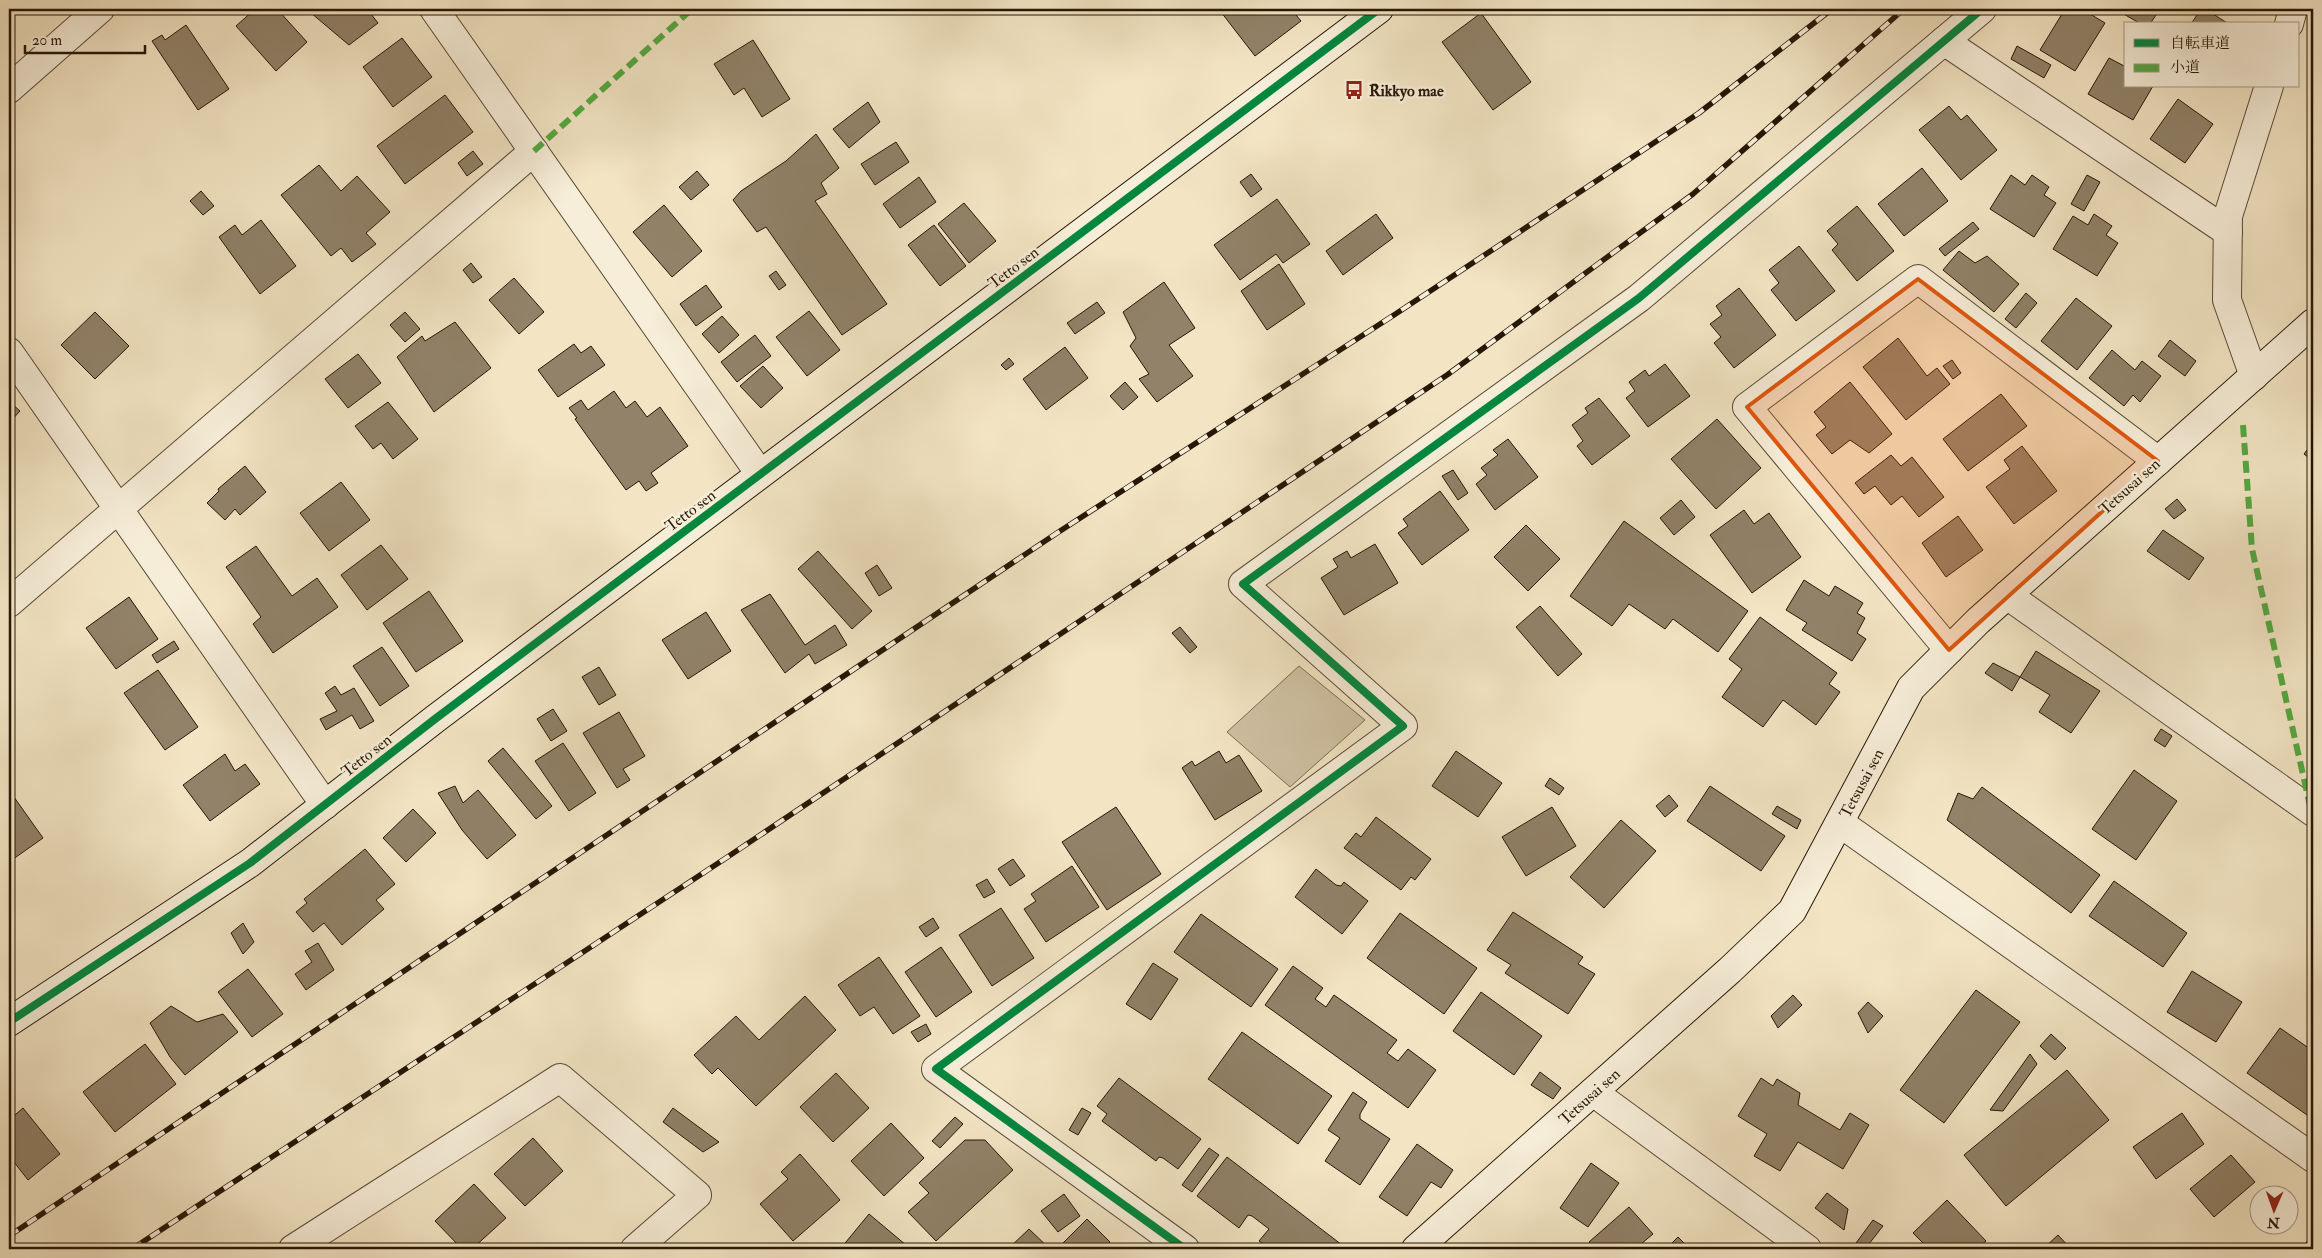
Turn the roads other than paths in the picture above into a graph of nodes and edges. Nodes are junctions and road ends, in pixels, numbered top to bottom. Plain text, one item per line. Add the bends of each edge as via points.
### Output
1 (100, 9) edge
2 (434, 9) edge
3 (1379, 9) edge
4 (1982, 9) edge
5 (2293, 9) edge
6 (2290, 22) edge
7 (1944, 41) junction
8 (2268, 88) edge
9 (9, 89) edge
10 (534, 151) junction
11 (2228, 232) junction
12 (2309, 333) edge
13 (9, 352) edge
14 (2254, 376) junction
15 (2158, 461) junction
16 (760, 474) junction
17 (118, 508) junction
18 (2007, 595) junction
19 (9, 603) edge
20 (1949, 650) junction
21 (325, 805) junction
22 (2313, 812) edge
23 (1840, 823) junction
24 (9, 1022) edge
25 (1593, 1092) junction
26 (2313, 1158) edge
27 (293, 1249) edge
28 (635, 1249) edge
29 (1185, 1249) edge
30 (1416, 1249) edge
31 (1807, 1249) edge

1 - 9 street
2 - 10 street
3 - 16 street, Tetto sen
4 - 7 street
5 - 6 street
7 - 11 street
7 - 29 street via 1638,298 1243,584 1403,726 936,1069
8 - 11 street via 2228,216
10 - 16 street
10 - 17 street
11 - 14 street via 2227,300
12 - 14 street, Tetsusai sen
13 - 17 street
14 - 15 street, Tetsusai sen
15 - 18 street, Tetsusai sen
15 - 20 street via 1918,279 1747,407
16 - 21 street, Tetto sen
17 - 19 street
17 - 21 street
18 - 20 street, Tetsusai sen
18 - 22 street
20 - 23 street, Tetsusai sen via 1911,688
21 - 24 street, Tetto sen via 250,863
23 - 25 street, Tetsusai sen via 1792,911
23 - 26 street
25 - 30 street, Tetsusai sen
25 - 31 street
27 - 28 street via 560,1078 698,1195

